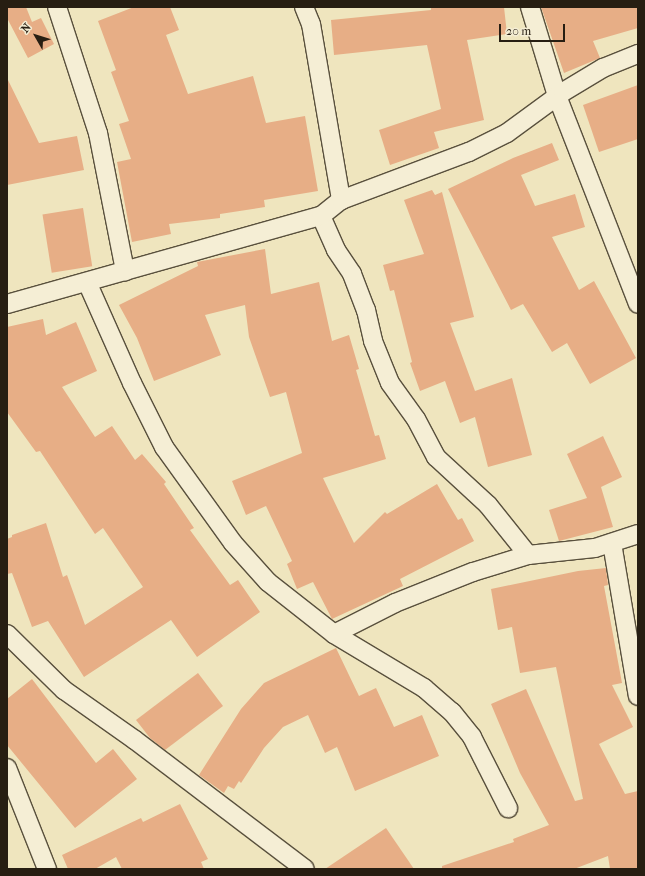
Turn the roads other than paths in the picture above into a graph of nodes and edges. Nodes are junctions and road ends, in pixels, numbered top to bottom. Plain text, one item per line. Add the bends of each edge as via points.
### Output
1 (57, 7) edge
2 (304, 7) edge
3 (530, 7) edge
4 (638, 54) edge
5 (557, 96) junction
6 (341, 200) junction
7 (321, 216) junction
8 (124, 271) junction
9 (87, 282) junction
10 (7, 304) edge
11 (638, 304) edge
12 (638, 534) edge
13 (612, 543) junction
14 (528, 555) junction
15 (7, 634) edge
16 (334, 634) junction
17 (638, 696) edge
18 (7, 768) edge
19 (508, 808) dead end
20 (47, 869) edge
21 (305, 869) edge

1 - 8 street via 98,133
2 - 6 street via 311,24
3 - 5 street
4 - 5 street via 603,68
5 - 6 street via 507,133 469,152
5 - 11 street
6 - 7 street
7 - 8 street
7 - 14 street via 336,250 352,274 366,310 373,341 390,383 416,419 436,457 488,505
8 - 9 street
9 - 10 street
9 - 16 street via 164,447 206,507 268,582
12 - 13 street
13 - 14 street via 595,548
13 - 17 street
14 - 16 street via 473,572 403,600
15 - 21 street via 64,690 141,744
16 - 19 street via 424,688 452,712 472,737
18 - 20 street

